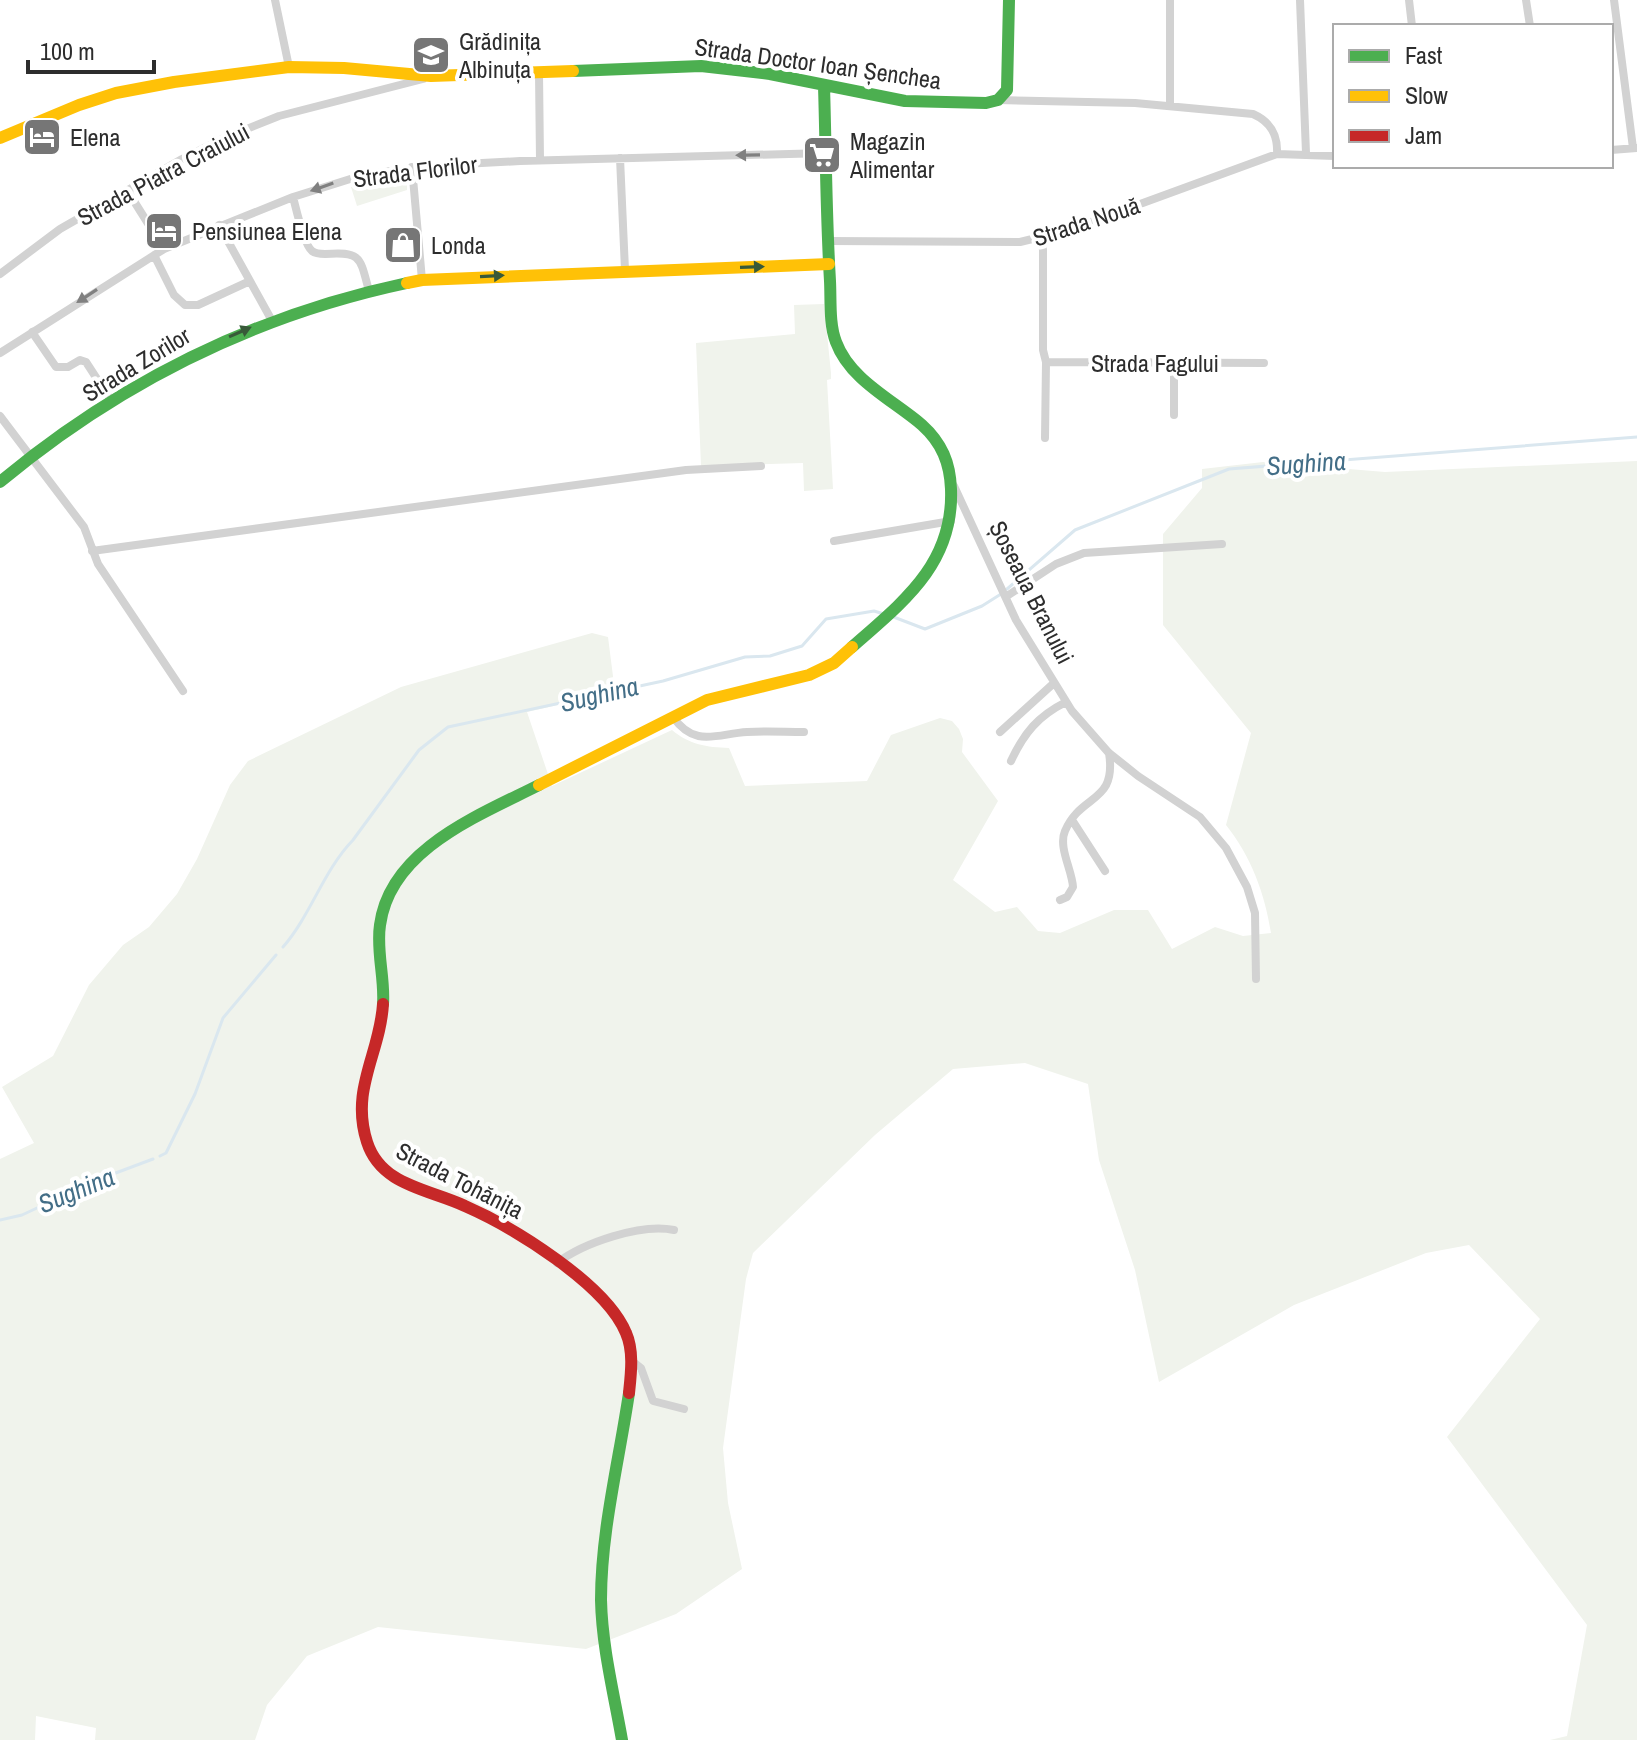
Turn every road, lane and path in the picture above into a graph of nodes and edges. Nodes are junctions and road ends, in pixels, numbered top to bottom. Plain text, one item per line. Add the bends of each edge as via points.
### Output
1 (275, 0) edge
2 (1009, 0) edge
3 (1170, 0) edge
4 (1300, 0) edge
5 (1409, 0) edge
6 (1526, 0) edge
7 (1614, 0) edge
8 (1412, 24) edge
9 (1530, 24) edge
10 (289, 67) junction
11 (390, 72) junction
12 (539, 73) junction
13 (431, 76) junction
14 (824, 86) junction
15 (393, 87) junction
16 (998, 100) junction
17 (1170, 106) junction
18 (0, 138) edge
19 (1635, 148) edge
20 (1613, 150) edge
21 (826, 153) junction
22 (1306, 153) junction
23 (1277, 154) junction
24 (1333, 156) edge
25 (620, 158) junction
26 (540, 160) junction
27 (412, 167) junction
28 (127, 190) junction
29 (293, 197) junction
30 (219, 225) junction
31 (1041, 238) junction
32 (828, 241) junction
33 (164, 249) junction
34 (154, 255) junction
35 (829, 264) junction
36 (625, 270) junction
37 (0, 274) edge
38 (422, 280) junction
39 (250, 281) junction
40 (369, 291) junction
41 (271, 319) junction
42 (32, 332) junction
43 (0, 353) edge
44 (1046, 362) junction
45 (1174, 363) junction
46 (1264, 363) dead end
47 (112, 402) junction
48 (1174, 415) dead end
49 (0, 416) edge
50 (1045, 438) dead end
51 (29, 458) junction
52 (761, 466) dead end
53 (951, 481) junction
54 (0, 482) edge
55 (951, 521) junction
56 (834, 541) dead end
57 (1222, 544) dead end
58 (92, 551) junction
59 (1007, 596) junction
60 (1054, 683) junction
61 (183, 691) dead end
62 (1066, 702) junction
63 (673, 717) junction
64 (804, 732) dead end
65 (1000, 732) dead end
66 (620, 744) joint
67 (1108, 752) junction
68 (1011, 761) dead end
69 (1072, 820) junction
70 (1105, 871) dead end
71 (1060, 900) dead end
72 (1256, 979) dead end
73 (674, 1230) dead end
74 (557, 1263) junction
75 (631, 1360) junction
76 (684, 1409) dead end
77 (622, 1740) edge

1 - 10 street
2 - 16 main road via 1009,76 1007,90
3 - 17 street
4 - 22 street
5 - 8 street
6 - 9 street
7 - 19 street
10 - 11 main road, Strada Doctor Ioan Șenchea
10 - 18 main road, Strada Doctor Ioan Șenchea via 116,93
11 - 13 main road, Strada Doctor Ioan Șenchea
11 - 15 main road
12 - 13 main road, Strada Doctor Ioan Șenchea
12 - 14 main road, Strada Doctor Ioan Șenchea via 701,66
12 - 26 street
13 - 15 street, Strada Piatra Craiului
14 - 16 main road, Strada Doctor Ioan Șenchea via 905,101
14 - 21 main road, Șoseaua Branului
15 - 28 street, Strada Piatra Craiului via 254,125
16 - 17 street, Strada Doctor Ioan Șenchea
17 - 23 street, Strada Doctor Ioan Șenchea via 1261,118 1274,130
19 - 20 street
21 -> 25 street, Strada Florilor
21 - 32 main road, Șoseaua Branului
22 - 23 street, Strada Nouă
22 - 24 street, Strada Nouă
23 - 31 street, Strada Nouă
25 - 26 street, Strada Florilor
25 - 36 street
26 - 27 street, Strada Florilor
27 -> 29 street, Strada Florilor via 352,178
27 - 38 street
28 - 33 street
28 - 37 street, Strada Piatra Craiului via 60,229
29 - 30 street, Strada Florilor
29 - 40 street via 310,249 317,254 354,254
30 - 33 street, Strada Florilor
30 - 39 street
31 - 32 street, Strada Nouă via 984,244
31 - 44 street
32 - 35 main road, Șoseaua Branului
33 - 34 street, Strada Florilor
34 - 39 street via 174,295 185,305 198,305
34 -> 42 street, Strada Florilor
36 -> 35 main road, Strada Zorilor
35 - 53 main road, Șoseaua Branului via 833,326 842,357 933,436 946,456
38 -> 36 main road, Strada Zorilor
38 - 40 main road, Strada Zorilor
39 - 41 street
40 - 41 main road, Strada Zorilor
47 -> 41 main road, Strada Zorilor via 176,363
42 - 43 street, Strada Florilor
42 - 47 street via 56,367 86,362
44 - 45 street, Strada Fagului
44 - 50 street
45 - 46 street, Strada Fagului
45 - 48 street
47 - 51 main road, Strada Zorilor
49 - 51 street
51 - 54 main road, Strada Zorilor
51 - 58 street via 84,527
52 - 58 street via 686,470
53 - 55 main road, Șoseaua Branului
53 - 59 street, Șoseaua Branului
55 - 56 street
55 - 63 main road, Șoseaua Branului via 937,558 917,587 847,653 822,670 728,693
57 - 59 street via 1084,553 1056,564
58 - 61 street
59 - 60 street, Șoseaua Branului
60 - 62 street, Șoseaua Branului
60 - 65 street
62 - 67 street, Șoseaua Branului
62 - 68 street via 1035,722
63 - 64 street via 684,731 701,738
63 - 66 main road, Șoseaua Branului
66 - 74 main road, Strada Tohănița via 445,835 398,880 380,918 384,1008 361,1104 371,1153 391,1175 498,1221
67 - 69 street via 1109,783
67 - 72 street, Șoseaua Branului via 1200,817 1226,848 1255,913
69 - 70 street
69 - 71 street via 1064,842 1073,887
73 - 74 street via 639,1230 581,1248
74 - 75 main road, Strada Tohănița via 616,1312
75 - 76 street via 641,1368 653,1401
75 - 77 main road, Strada Tohănița via 602,1594

